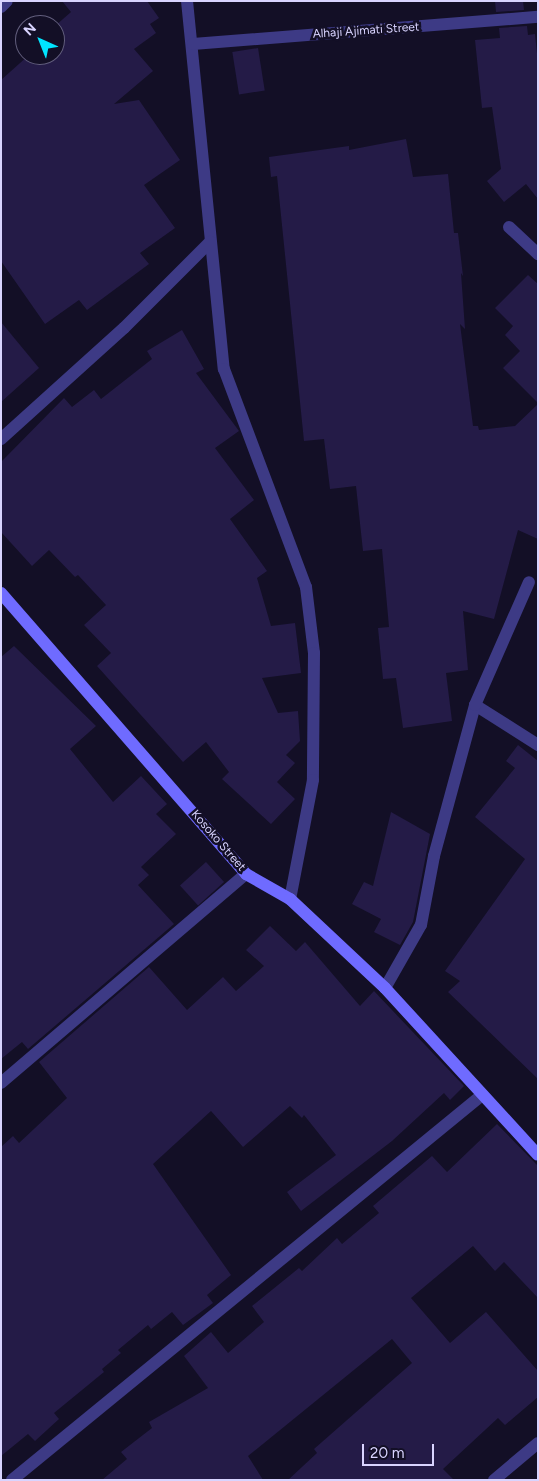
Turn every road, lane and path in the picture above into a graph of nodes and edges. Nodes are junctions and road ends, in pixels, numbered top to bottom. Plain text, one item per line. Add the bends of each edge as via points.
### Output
1 (7, 1) edge
2 (187, 1) edge
3 (1, 6) edge
4 (538, 17) edge
5 (194, 44) junction
6 (509, 227) dead end
7 (210, 242) junction
8 (538, 254) edge
9 (1, 439) edge
10 (529, 582) dead end
11 (1, 593) edge
12 (475, 705) junction
13 (538, 745) edge
14 (246, 874) junction
15 (290, 899) junction
16 (385, 988) junction
17 (1, 1083) edge
18 (482, 1095) junction
19 (538, 1154) edge
20 (538, 1443) edge
21 (12, 1480) edge
22 (494, 1480) edge

1 - 3 street
2 - 5 street
4 - 5 street, Alhaji Ajimati Street
5 - 7 street
6 - 8 street
7 - 9 street via 124,328
7 - 15 street via 224,369 306,587 314,653 313,780
10 - 12 street
11 - 14 street, Kosoko Street
12 - 13 street
12 - 16 street via 434,856 421,925
14 - 15 street, Kosoko Street
14 - 17 street
15 - 16 street, Kosoko Street
16 - 18 street, Kosoko Street
18 - 19 street, Kosoko Street
18 - 21 street
20 - 22 street

